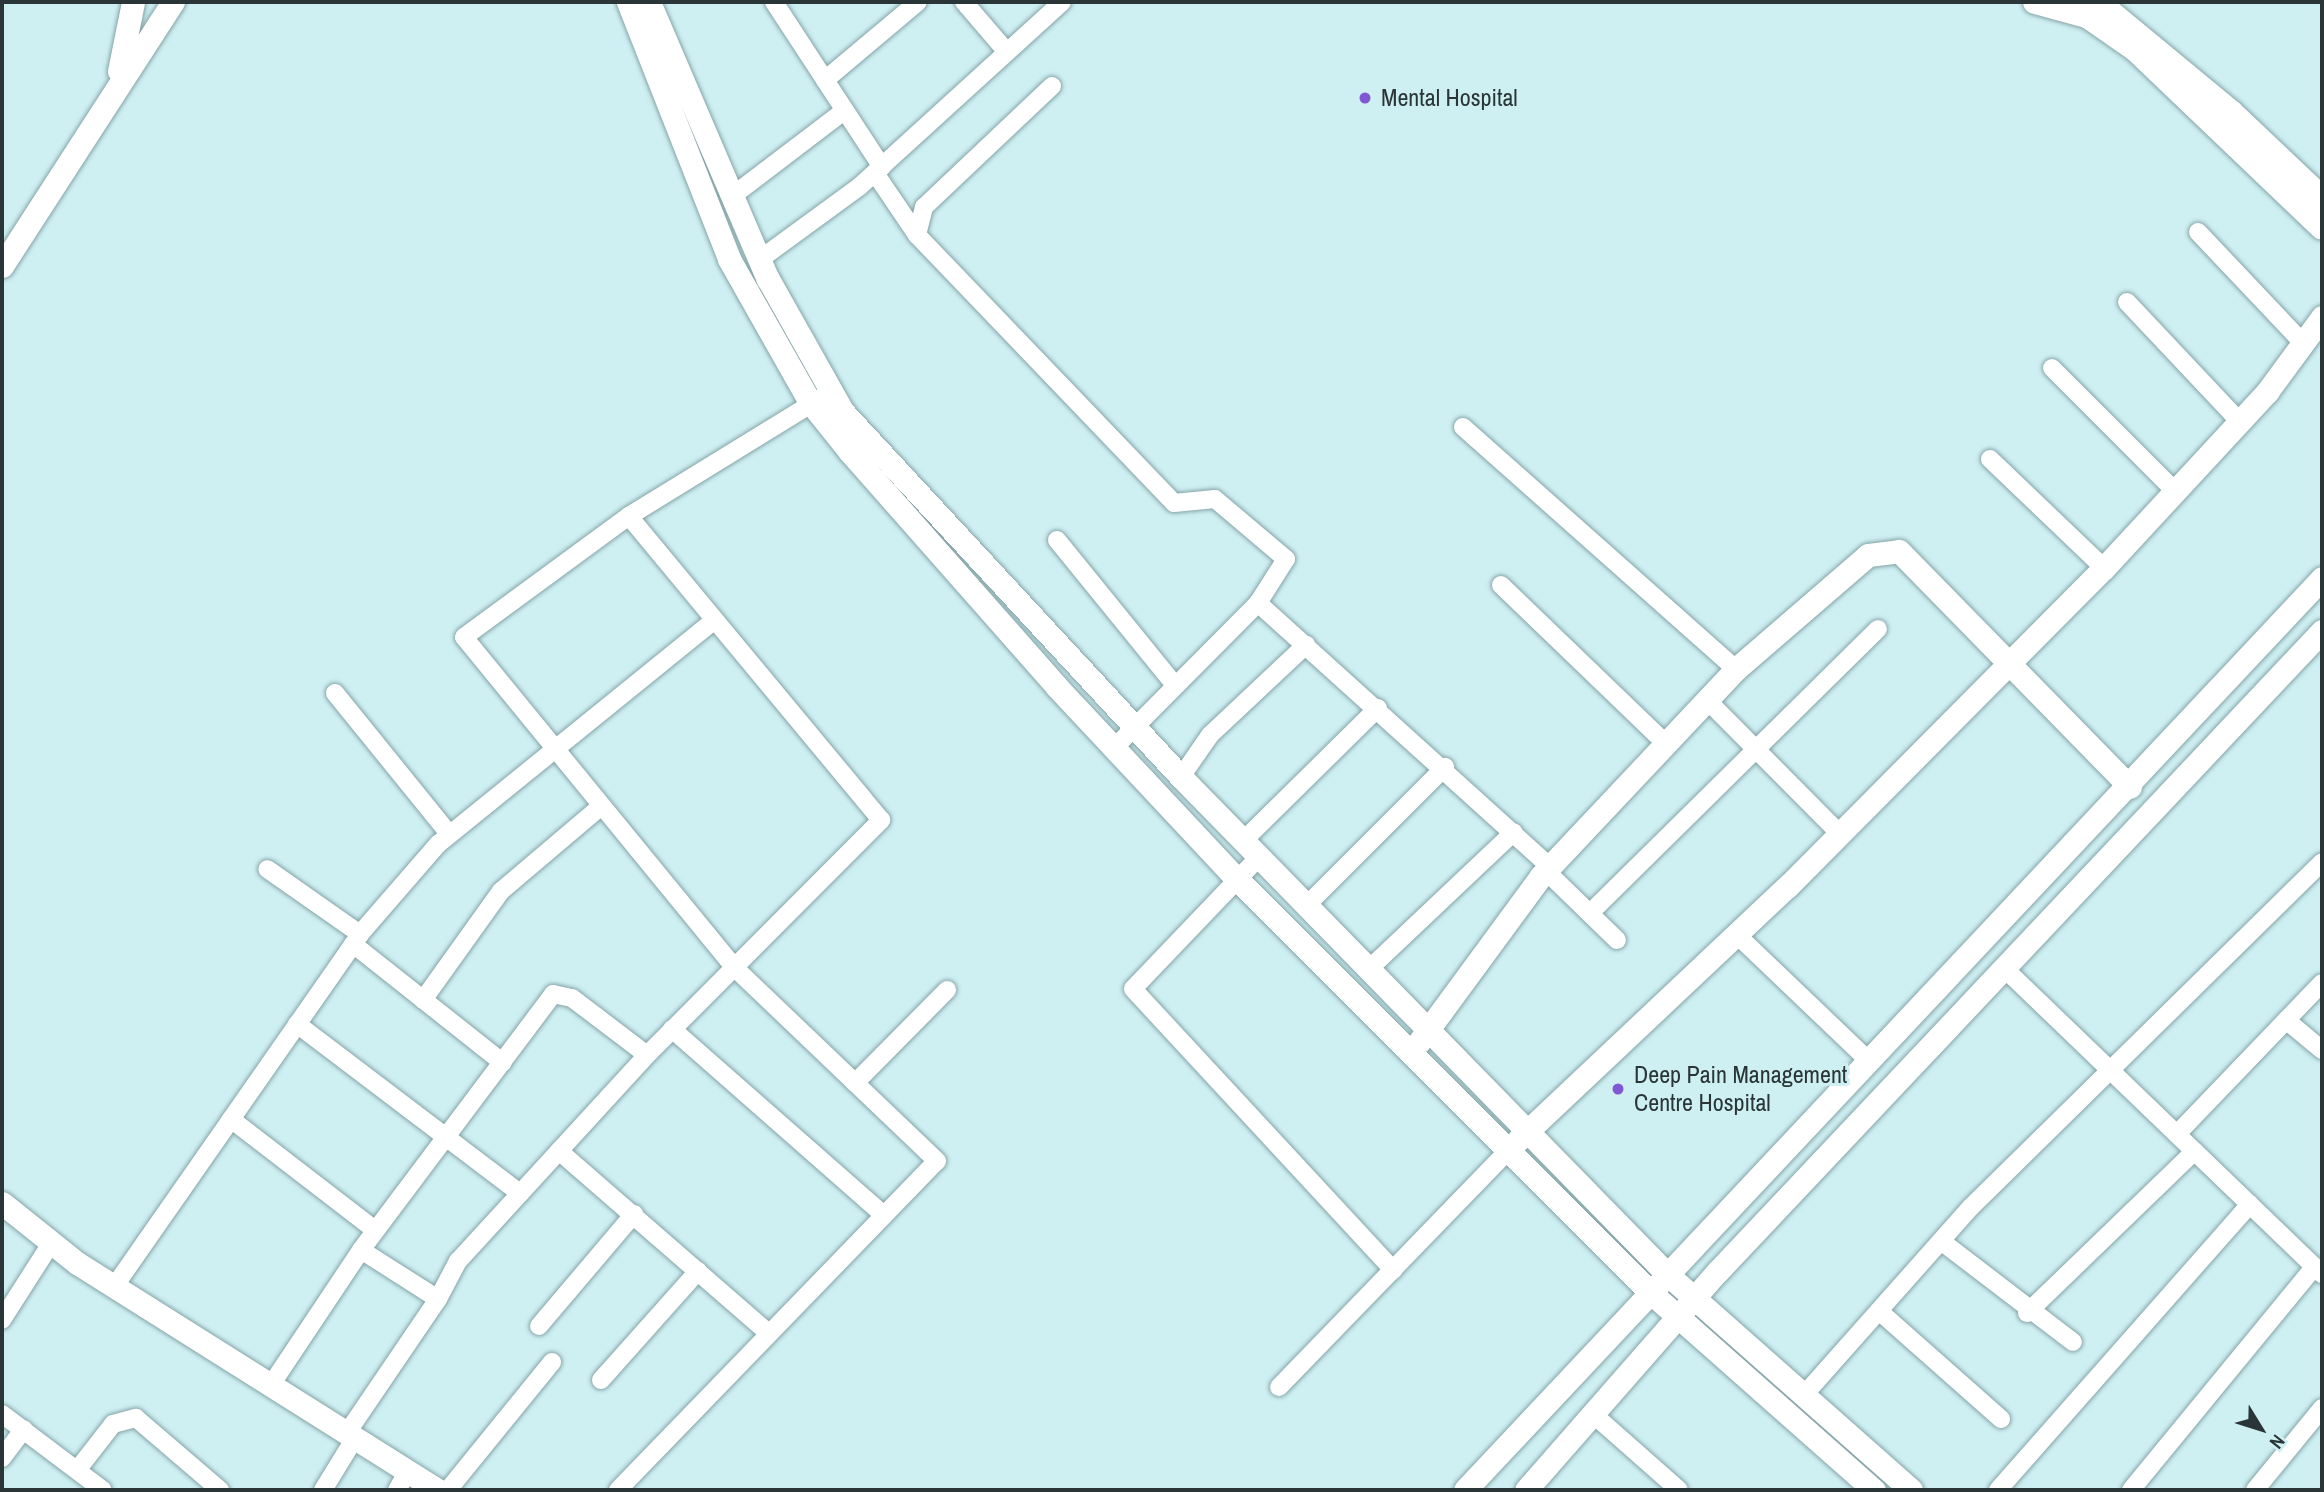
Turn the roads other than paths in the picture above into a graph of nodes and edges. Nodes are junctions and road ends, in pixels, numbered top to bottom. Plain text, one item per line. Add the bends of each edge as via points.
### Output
1 (133, 2) edge
2 (173, 2) edge
3 (628, 2) edge
4 (649, 2) edge
5 (774, 2) edge
6 (918, 2) edge
7 (964, 2) edge
8 (1062, 2) edge
9 (2035, 2) edge
10 (2097, 6) edge
11 (1007, 51) junction
12 (825, 80) junction
13 (117, 81) junction
14 (1052, 86) dead end
15 (845, 110) junction
16 (878, 170) junction
17 (731, 197) junction
18 (2322, 198) edge
19 (2322, 228) edge
20 (2198, 232) dead end
21 (917, 235) junction
22 (759, 260) junction
23 (2, 266) edge
24 (2127, 302) dead end
25 (2322, 317) edge
26 (2303, 343) junction
27 (2052, 368) dead end
28 (819, 397) junction
29 (2239, 422) junction
30 (1464, 427) dead end
31 (1990, 459) dead end
32 (2175, 491) junction
33 (629, 516) junction
34 (1057, 540) dead end
35 (2104, 568) junction
36 (2322, 578) edge
37 (1501, 585) dead end
38 (1258, 603) junction
39 (715, 620) junction
40 (1878, 629) dead end
41 (2322, 631) edge
42 (1306, 645) junction
43 (2011, 660) junction
44 (1736, 669) junction
45 (1175, 685) junction
46 (335, 694) dead end
47 (1707, 700) junction
48 (1378, 708) junction
49 (1135, 727) junction
50 (1667, 745) junction
51 (1113, 749) junction
52 (554, 750) junction
53 (1759, 752) junction
54 (1445, 767) junction
55 (1181, 776) junction
56 (2130, 787) junction
57 (600, 807) junction
58 (1514, 832) junction
59 (449, 834) junction
60 (1840, 834) junction
61 (1251, 849) junction
62 (2322, 862) edge
63 (267, 869) dead end
64 (1548, 869) junction
65 (1236, 878) junction
66 (1308, 904) junction
67 (1591, 912) junction
68 (1736, 934) junction
69 (356, 939) junction
70 (1617, 940) dead end
71 (734, 967) junction
72 (1369, 969) junction
73 (2005, 969) junction
74 (2322, 983) edge
75 (947, 990) dead end
76 (423, 1000) junction
77 (2287, 1020) junction
78 (297, 1024) junction
79 (673, 1029) junction
80 (1429, 1030) junction
81 (1412, 1049) junction
82 (2322, 1049) edge
83 (647, 1055) junction
84 (1869, 1061) junction
85 (503, 1063) junction
86 (2110, 1069) junction
87 (855, 1083) junction
88 (231, 1119) junction
89 (1527, 1130) junction
90 (2177, 1134) junction
91 (445, 1139) junction
92 (1510, 1149) junction
93 (559, 1151) junction
94 (2195, 1151) junction
95 (520, 1193) junction
96 (2, 1203) edge
97 (2250, 1204) junction
98 (634, 1214) junction
99 (884, 1215) junction
100 (375, 1230) junction
101 (1941, 1241) junction
102 (50, 1245) junction
103 (360, 1250) junction
104 (1393, 1270) junction
105 (698, 1271) junction
106 (2318, 1271) edge
107 (1667, 1274) junction
108 (114, 1287) junction
109 (1650, 1292) junction
110 (1697, 1297) junction
111 (438, 1299) junction
112 (1879, 1311) junction
113 (2027, 1313) junction
114 (1681, 1317) junction
115 (2, 1320) edge
116 (539, 1326) dead end
117 (768, 1333) junction
118 (2073, 1342) dead end
119 (552, 1362) dead end
120 (601, 1381) dead end
121 (271, 1385) junction
122 (1279, 1387) dead end
123 (1804, 1395) junction
124 (2322, 1408) edge
125 (2, 1414) edge
126 (1594, 1415) junction
127 (2001, 1419) dead end
128 (24, 1429) junction
129 (351, 1435) junction
130 (2, 1458) edge
131 (78, 1469) junction
132 (402, 1481) edge
133 (103, 1490) edge
134 (220, 1490) edge
135 (323, 1490) edge
136 (438, 1490) edge
137 (448, 1490) edge
138 (618, 1490) edge
139 (1465, 1490) edge
140 (1526, 1490) edge
141 (1679, 1490) edge
142 (1874, 1490) edge
143 (1910, 1490) edge
144 (1998, 1490) edge
145 (2131, 1490) edge
146 (2255, 1490) edge

1 - 13 street
2 - 13 street
3 - 28 street via 729,259
4 - 17 street
5 - 12 street
6 - 12 street
7 - 11 street
8 - 11 street
9 - 10 main road
10 - 18 main road
10 - 19 main road via 2136,50
11 - 16 street
12 - 15 street
13 - 23 street
14 - 21 street via 924,207
15 - 16 street
15 - 17 street
16 - 21 street
16 - 22 street
17 - 22 street
20 - 26 street
21 - 38 street via 1174,503 1215,499 1286,559
22 - 28 street
24 - 29 street
25 - 26 street
26 - 29 street
27 - 32 street
28 - 33 street
28 - 49 street
28 - 51 street
29 - 32 street
30 - 44 street
31 - 35 street
32 - 35 street
33 - 39 street
33 - 52 street via 464,637
34 - 45 street
35 - 43 street
36 - 56 street
37 - 50 street
38 - 42 street
38 - 45 street
39 - 52 street
39 - 71 street via 881,820
40 - 53 street
41 - 73 street
42 - 48 street
42 - 55 street via 1210,735
43 - 44 street via 1899,551 1868,555 1848,569
43 - 56 street
43 - 60 street
44 - 47 street
45 - 49 street
46 - 59 street
47 - 50 street
47 - 53 street
48 - 54 street
48 - 61 street
49 - 51 street
49 - 55 street
50 - 64 street
51 - 65 street
52 - 57 street
52 - 59 street
53 - 60 street
53 - 67 street
54 - 58 street
54 - 66 street
55 - 61 street
56 - 84 street
57 - 71 street
57 - 76 street via 502,891
58 - 64 street
58 - 72 street
59 - 69 street
60 - 68 street
61 - 65 street
61 - 66 street
62 - 86 street
63 - 69 street
64 - 67 street
64 - 80 street
65 - 81 street
65 - 104 street via 1133,989
66 - 72 street
67 - 70 street
68 - 84 street
68 - 89 street
69 - 76 street
69 - 78 street
71 - 79 street
71 - 87 street
72 - 80 street
73 - 86 street
73 - 110 street
74 - 77 street
75 - 87 street
76 - 85 street
77 - 82 street
77 - 90 street
78 - 88 street
78 - 91 street
79 - 83 street
79 - 99 street
80 - 81 street
80 - 89 street
81 - 92 street
83 - 85 street via 572,998 553,994
83 - 93 street
84 - 107 street
85 - 91 street
86 - 90 street
86 - 101 street
87 - 99 street via 937,1161
88 - 100 street
88 - 108 street
89 - 92 street
89 - 107 street
90 - 94 street
91 - 95 street
91 - 100 street
92 - 104 street
92 - 109 street
93 - 95 street
93 - 98 street
94 - 97 street
94 - 113 street
95 - 111 street via 458,1261
96 - 102 street
97 - 106 street
97 - 144 street
98 - 105 street
98 - 116 street
99 - 117 street
100 - 103 street
101 - 112 street
101 - 113 street
102 - 108 street
102 - 115 street
103 - 111 street
103 - 121 street
104 - 122 street
105 - 117 street
105 - 120 street
106 - 145 street
107 - 109 street
107 - 110 street
108 - 121 street
109 - 114 street
109 - 139 street
110 - 114 street
110 - 123 street
111 - 129 street
112 - 123 street
112 - 127 street
113 - 118 street
114 - 126 street
114 - 142 street
117 - 138 street
119 - 137 street
121 - 129 street
123 - 143 street
124 - 146 street
125 - 128 street
126 - 140 street
126 - 141 street
128 - 130 street
128 - 131 street
129 - 132 street
129 - 135 street
131 - 133 street
131 - 134 street via 113,1424 136,1418
132 - 136 street

